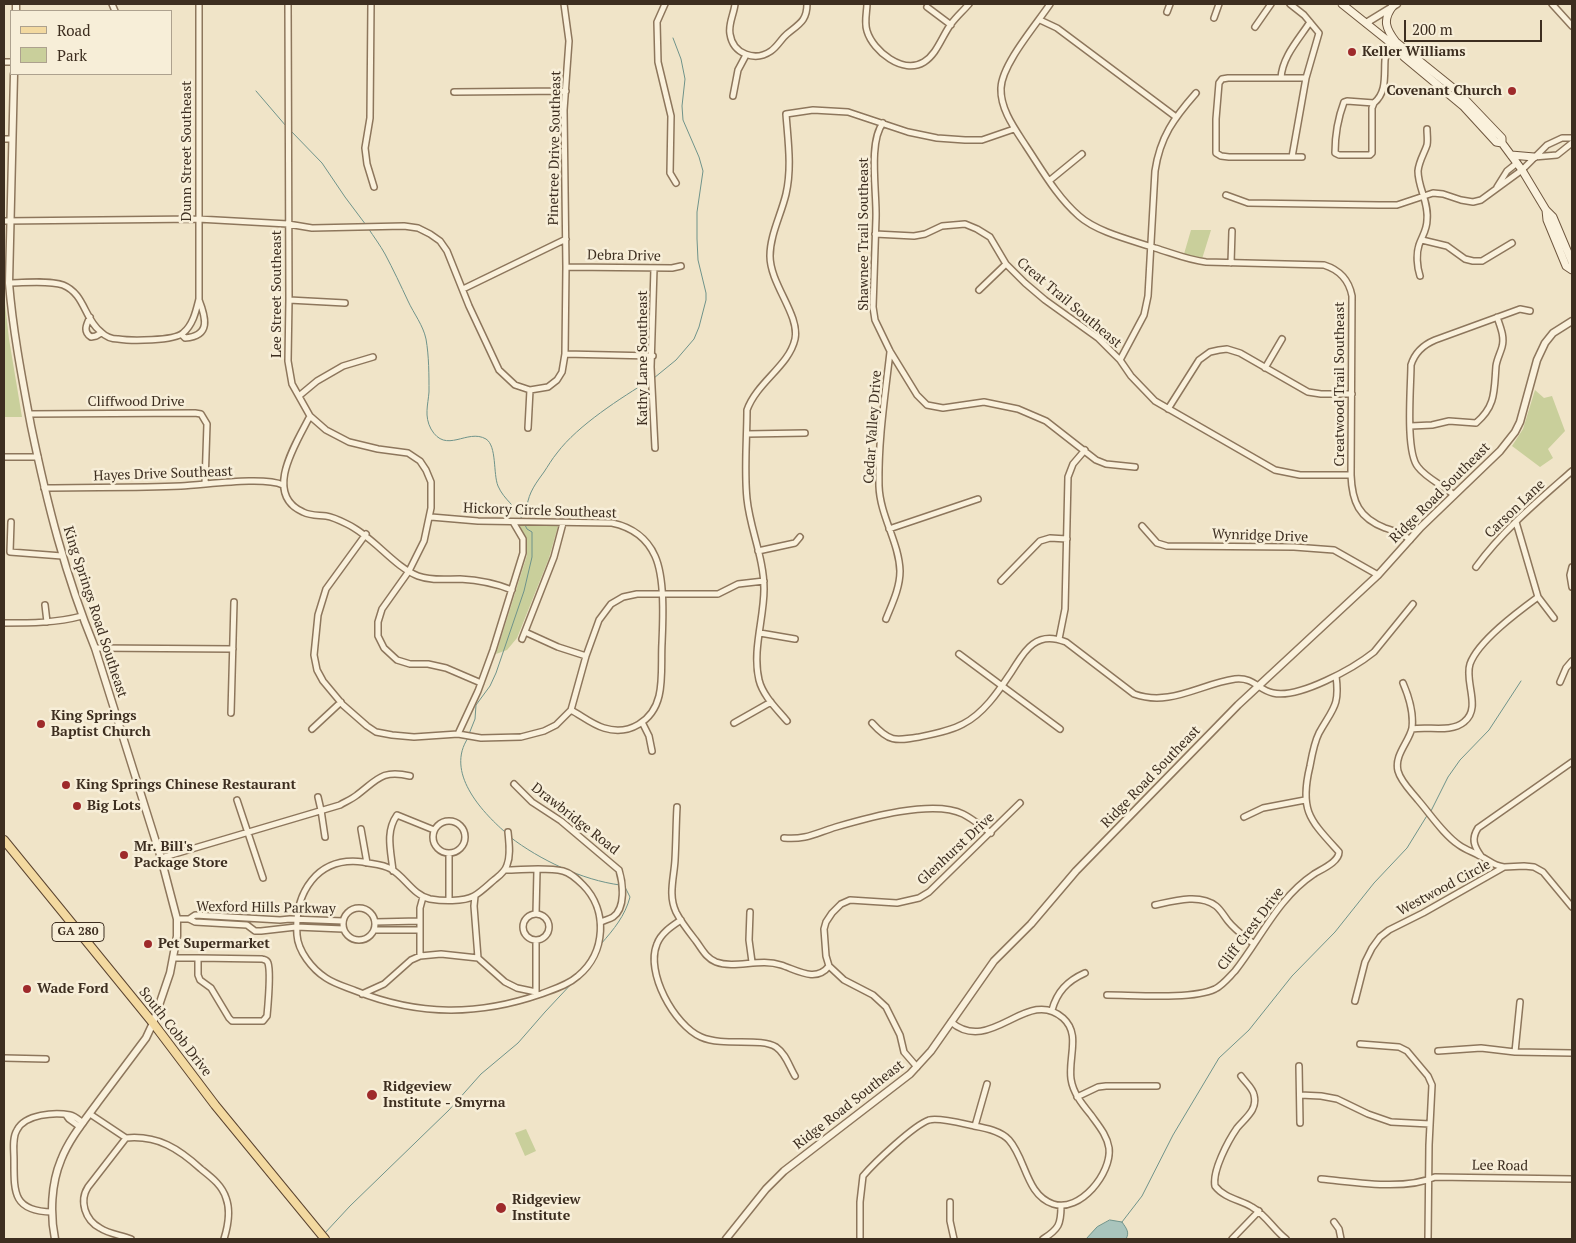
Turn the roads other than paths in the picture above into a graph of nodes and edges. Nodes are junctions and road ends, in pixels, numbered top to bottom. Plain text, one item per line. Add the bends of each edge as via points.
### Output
1 (199, 4) edge
2 (288, 4) edge
3 (371, 4) edge
4 (564, 4) edge
5 (664, 4) edge
6 (735, 4) edge
7 (807, 4) edge
8 (868, 4) edge
9 (969, 4) edge
10 (1050, 4) edge
11 (1170, 4) edge
12 (1219, 4) edge
13 (1271, 4) edge
14 (1342, 4) edge
15 (1552, 4) edge
16 (1296, 5) edge
17 (1395, 5) edge
18 (927, 7) dead end
19 (1167, 12) dead end
20 (1214, 18) dead end
21 (1040, 20) junction
22 (1310, 22) junction
23 (1366, 23) junction
24 (951, 24) junction
25 (1572, 26) edge
26 (1255, 27) dead end
27 (1397, 47) junction
28 (1409, 52) junction
29 (746, 55) junction
30 (916, 65) junction
31 (917, 72) dead end
32 (14, 75) edge
33 (1281, 78) junction
34 (1306, 78) junction
35 (566, 91) junction
36 (454, 92) dead end
37 (1196, 93) dead end
38 (733, 96) dead end
39 (1374, 103) junction
40 (1176, 117) junction
41 (883, 123) junction
42 (1014, 129) junction
43 (1427, 130) dead end
44 (1572, 138) edge
45 (4, 139) edge
46 (12, 139) junction
47 (1502, 143) junction
48 (1572, 143) edge
49 (1082, 154) dead end
50 (1511, 155) junction
51 (1292, 157) junction
52 (1302, 157) dead end
53 (1534, 157) junction
54 (1517, 163) junction
55 (1522, 170) junction
56 (1049, 180) junction
57 (676, 183) dead end
58 (374, 187) dead end
59 (1497, 188) junction
60 (1226, 195) dead end
61 (1424, 196) junction
62 (1546, 210) junction
63 (198, 219) junction
64 (7, 221) edge
65 (288, 224) junction
66 (1232, 231) dead end
67 (875, 234) junction
68 (566, 240) junction
69 (1422, 240) junction
70 (1512, 243) dead end
71 (1151, 246) junction
72 (1572, 262) edge
73 (1231, 263) junction
74 (1006, 264) junction
75 (681, 266) dead end
76 (1572, 266) edge
77 (566, 267) junction
78 (654, 268) junction
79 (1572, 271) edge
80 (1420, 276) dead end
81 (9, 283) junction
82 (463, 289) junction
83 (978, 290) dead end
84 (199, 299) junction
85 (289, 300) junction
86 (345, 303) dead end
87 (1530, 311) dead end
88 (90, 317) junction
89 (1497, 317) junction
90 (1572, 321) edge
91 (101, 333) junction
92 (182, 335) junction
93 (1282, 339) dead end
94 (890, 351) junction
95 (565, 354) junction
96 (373, 356) dead end
97 (653, 356) junction
98 (1120, 360) junction
99 (1265, 368) junction
100 (530, 390) junction
101 (1352, 394) junction
102 (299, 396) junction
103 (1168, 409) junction
104 (29, 414) junction
105 (310, 416) junction
106 (1411, 426) junction
107 (528, 428) dead end
108 (747, 434) junction
109 (805, 434) dead end
110 (655, 448) dead end
111 (1084, 450) junction
112 (4, 457) edge
113 (38, 457) junction
114 (1135, 467) dead end
115 (1572, 471) edge
116 (1351, 475) junction
117 (205, 484) junction
118 (283, 486) junction
119 (44, 488) junction
120 (1454, 495) junction
121 (978, 499) dead end
122 (431, 517) junction
123 (11, 522) dead end
124 (513, 522) junction
125 (1516, 522) junction
126 (562, 523) junction
127 (1142, 526) dead end
128 (889, 529) junction
129 (366, 534) junction
130 (800, 537) dead end
131 (1067, 539) junction
132 (1410, 540) junction
133 (758, 551) junction
134 (62, 556) junction
135 (1476, 567) dead end
136 (1572, 567) edge
137 (409, 571) junction
138 (1378, 575) junction
139 (1001, 580) dead end
140 (764, 581) junction
141 (1572, 587) edge
142 (512, 590) junction
143 (661, 594) junction
144 (1538, 597) junction
145 (234, 602) dead end
146 (1413, 604) dead end
147 (45, 605) dead end
148 (82, 616) junction
149 (1554, 618) dead end
150 (886, 619) dead end
151 (47, 622) junction
152 (4, 623) edge
153 (525, 632) junction
154 (760, 633) junction
155 (522, 639) dead end
156 (795, 639) dead end
157 (1059, 639) junction
158 (95, 648) junction
159 (233, 650) junction
160 (960, 654) dead end
161 (586, 656) junction
162 (1572, 660) edge
163 (1336, 676) junction
164 (1560, 682) dead end
165 (481, 683) junction
166 (1403, 683) dead end
167 (1258, 685) junction
168 (1001, 687) junction
169 (341, 702) junction
170 (771, 702) junction
171 (571, 710) junction
172 (231, 713) dead end
173 (787, 721) dead end
174 (734, 723) dead end
175 (872, 723) dead end
176 (643, 724) junction
177 (312, 729) dead end
178 (1412, 729) junction
179 (1060, 730) dead end
180 (458, 734) junction
181 (652, 751) dead end
182 (1572, 762) edge
183 (410, 776) dead end
184 (514, 784) dead end
185 (318, 797) dead end
186 (237, 800) dead end
187 (1305, 800) junction
188 (1020, 803) dead end
189 (677, 807) dead end
190 (321, 810) junction
191 (1244, 817) dead end
192 (361, 829) dead end
193 (434, 830) junction
194 (248, 832) junction
195 (508, 832) dead end
196 (991, 834) junction
197 (325, 837) dead end
198 (784, 838) dead end
199 (4, 840) edge
200 (7, 847) edge
201 (449, 854) junction
202 (1482, 856) junction
203 (161, 858) junction
204 (367, 863) junction
205 (1504, 866) junction
206 (505, 870) junction
207 (537, 870) junction
208 (393, 871) junction
209 (263, 878) dead end
210 (424, 896) junction
211 (475, 896) junction
212 (449, 900) junction
213 (1155, 905) dead end
214 (1572, 907) edge
215 (750, 912) dead end
216 (536, 914) junction
217 (226, 917) junction
218 (177, 919) junction
219 (188, 919) junction
220 (297, 919) junction
221 (681, 920) junction
222 (343, 921) junction
223 (420, 921) junction
224 (375, 922) junction
225 (601, 922) junction
226 (225, 924) junction
227 (296, 927) junction
228 (343, 929) junction
229 (375, 930) junction
230 (420, 930) junction
231 (536, 941) junction
232 (1254, 944) junction
233 (420, 956) junction
234 (173, 958) junction
235 (198, 958) junction
236 (478, 958) junction
237 (752, 962) junction
238 (829, 966) junction
239 (1085, 973) dead end
240 (537, 993) junction
241 (362, 994) junction
242 (1107, 995) dead end
243 (1355, 1001) dead end
244 (1520, 1002) dead end
245 (1052, 1010) junction
246 (951, 1022) junction
247 (153, 1023) junction
248 (1360, 1044) dead end
249 (1438, 1051) dead end
250 (1515, 1052) junction
251 (1572, 1053) edge
252 (4, 1058) edge
253 (46, 1059) dead end
254 (1299, 1066) dead end
255 (917, 1067) junction
256 (795, 1076) dead end
257 (1241, 1076) dead end
258 (987, 1084) dead end
259 (1157, 1086) dead end
260 (1300, 1095) junction
261 (1077, 1097) junction
262 (90, 1114) junction
263 (1300, 1123) dead end
264 (1430, 1124) junction
265 (82, 1125) junction
266 (975, 1126) junction
267 (126, 1138) junction
268 (1321, 1179) dead end
269 (1572, 1179) edge
270 (1429, 1180) junction
271 (950, 1202) dead end
272 (1061, 1206) junction
273 (1258, 1211) junction
274 (52, 1212) junction
275 (1334, 1222) dead end
276 (55, 1239) edge
277 (130, 1239) edge
278 (224, 1239) edge
279 (325, 1239) edge
280 (726, 1239) edge
281 (860, 1239) edge
282 (954, 1239) edge
283 (1043, 1239) edge
284 (1232, 1239) edge
285 (1286, 1239) edge
286 (1340, 1239) edge
287 (1428, 1239) edge

1 - 63 street, Dunn Street Southeast
2 - 65 street, Lee Street Southeast
3 - 58 street via 370,118 365,148
4 - 35 street, Pinetree Drive Southeast via 569,40
5 - 57 street via 657,22 658,62 671,116 670,173
6 - 29 street via 729,33 736,48
7 - 29 street via 803,22 771,51 758,56
8 - 30 street via 867,31 873,43 896,62
9 - 24 street
10 - 21 street, Creatwood Trail Southeast
11 - 19 street
12 - 20 street
13 - 26 street
14 - 23 main road
15 - 25 street
16 - 22 street
17 - 23 street
17 - 28 main road via 1387,13 1387,26 1396,42
18 - 24 street
21 - 40 street via 1057,28
21 - 42 street, Creatwood Trail Southeast via 1003,75 1000,89 1003,104
22 - 33 street via 1286,58
22 - 34 street via 1319,33
23 - 27 main road
24 - 30 street via 929,58
27 - 28 main road
27 - 39 street via 1386,55 1383,92
27 - 47 main road via 1404,57 1474,116 1496,142
28 - 47 main road via 1469,102 1502,138
29 - 38 street via 738,70
30 - 31 street
32 - 46 street, King Springs Road Southeast
33 - 34 street
33 - 51 street via 1222,79 1218,92 1215,146 1216,153 1221,156
34 - 51 street
35 - 36 street
35 - 68 street, Pinetree Drive Southeast
37 - 40 street
39 - 39 street via 1370,155 1335,153 1344,102
40 - 71 street via 1165,135 1156,162
41 - 42 street via 908,132 965,140 982,140
41 - 67 street, Shawnee Trail Southeast via 876,143
41 - 108 street via 828,109 786,114 789,166 770,256 775,279 796,327 795,337 788,356 750,401
42 - 56 street, Creatwood Trail Southeast
43 - 61 street via 1426,147 1418,171
44 - 53 street via 1551,143
45 - 46 street
46 - 64 street, King Springs Road Southeast
47 - 50 main road
48 - 53 street via 1557,155
49 - 56 street
50 - 53 main road
50 - 54 main road
51 - 52 street
53 - 55 street
54 - 55 main road
54 - 59 street via 1507,171
55 - 59 street
55 - 62 main road
56 - 71 street, Creatwood Trail Southeast via 1085,221
59 - 61 street via 1487,197 1473,202 1443,194
60 - 61 street via 1248,203 1379,205 1397,204
61 - 69 street via 1428,218
62 - 72 main road via 1553,217
62 - 79 main road via 1566,266
63 - 64 street
63 - 65 street
63 - 84 street, Dunn Street Southeast
64 - 81 street, King Springs Road Southeast
65 - 82 street via 312,228 418,228 440,241
65 - 85 street, Lee Street Southeast
66 - 73 street
67 - 74 street, Creat Trail Southeast via 914,236 942,226 965,224 990,237
67 - 94 street, Shawnee Trail Southeast via 874,320
68 - 77 street
68 - 82 street, Pinetree Drive Southeast
69 - 70 street via 1447,246 1473,261 1482,261
69 - 80 street via 1418,246
71 - 73 street, Creatwood Trail Southeast via 1196,261
71 - 98 street via 1144,315
73 - 101 street, Creatwood Trail Southeast via 1324,265 1343,275 1352,296
74 - 83 street
74 - 98 street, Creat Trail Southeast via 1045,300 1098,338
75 - 78 street, Debra Drive
76 - 79 main road
77 - 78 street, Debra Drive
77 - 95 street
78 - 97 street, Kathy Lane Southeast
81 - 88 street, Dunn Street Southeast via 62,285 79,297
81 - 104 street, King Springs Road Southeast via 15,344
82 - 100 street via 499,370 515,385
84 - 92 street, Dunn Street Southeast via 196,314
84 - 92 street, Dunn Street Southeast via 206,323 203,330 194,337
85 - 86 street
85 - 102 street, Lee Street Southeast via 288,361 292,384
87 - 89 street via 1520,309
88 - 91 street, Dunn Street Southeast
88 - 91 street, Dunn Street Southeast via 86,325 88,335
89 - 106 street via 1435,340 1419,350 1412,365
89 - 106 street via 1502,331 1502,346 1489,410 1476,423 1448,421
90 - 120 street, Ridge Road Southeast via 1553,333 1542,348 1515,432 1500,452
91 - 92 street, Dunn Street Southeast via 118,339
93 - 99 street
94 - 111 street, Shawnee Trail Southeast via 926,405 943,408 984,402 1018,409 1046,420
94 - 128 street, Cedar Valley Drive via 879,486 881,507
95 - 97 street
95 - 100 street via 557,380 548,387
96 - 102 street via 343,366
97 - 110 street, Kathy Lane Southeast
98 - 103 street, Creat Trail Southeast via 1131,376
99 - 101 street via 1308,392
99 - 103 street via 1236,351 1210,352 1196,363
100 - 107 street
101 - 116 street, Creatwood Trail Southeast
102 - 105 street, Lee Street Southeast
103 - 116 street, Creat Trail Southeast via 1275,470 1300,475
104 - 113 street, King Springs Road Southeast
104 - 117 street, Cliffwood Drive via 201,414 207,424
105 - 118 street via 288,460
105 - 122 street, Lee Street Southeast via 326,430 349,442 408,453 420,461 431,482
106 - 120 street via 1410,449 1415,463
108 - 109 street
108 - 133 street via 747,499
111 - 114 street, Shawnee Trail Southeast via 1106,464
111 - 131 street via 1068,477
112 - 113 street
113 - 119 street, King Springs Road Southeast
115 - 125 street, Carson Lane
116 - 132 street, Creatwood Trail Southeast via 1352,495 1362,513 1374,523
117 - 118 street, Hayes Drive Southeast via 275,482
117 - 119 street, Hayes Drive Southeast
118 - 129 street via 288,501 304,512 337,519
119 - 134 street, King Springs Road Southeast
120 - 132 street, Ridge Road Southeast
121 - 128 street
122 - 124 street, Hickory Circle Southeast
122 - 137 street, Lee Street Southeast via 424,541
123 - 134 street via 10,552
124 - 126 street, Hickory Circle Southeast
124 - 142 street via 523,539 524,549
125 - 135 street, Carson Lane via 1493,544
125 - 144 street
126 - 143 street, Hickory Circle Southeast via 612,523 633,531 647,543 656,557
126 - 153 street via 554,557
127 - 138 street, Wynridge Drive via 1157,543 1167,546 1334,550
128 - 150 street, Cedar Valley Drive via 900,571
129 - 137 street
129 - 169 street via 326,588 318,616 314,655 317,670
130 - 133 street via 795,543
131 - 139 street via 1040,541
131 - 157 street via 1065,610
132 - 138 street, Ridge Road Southeast
133 - 140 street
134 - 148 street, King Springs Road Southeast
136 - 141 street
137 - 142 street via 426,578 470,580
137 - 165 street, Lee Street Southeast via 379,616 378,636 384,648 398,660 446,668
138 - 167 street, Ridge Road Southeast
140 - 143 street via 738,584 718,594
140 - 154 street
142 - 165 street
143 - 161 street via 630,595 611,604 599,620
143 - 176 street, Hickory Circle Southeast via 663,620 659,695 655,708
144 - 149 street
144 - 178 street via 1511,616 1472,660 1469,675 1472,709 1464,722 1455,727
145 - 159 street
146 - 163 street via 1374,652
147 - 151 street
148 - 151 street
148 - 158 street, King Springs Road Southeast
151 - 152 street
153 - 155 street
153 - 161 street
154 - 156 street
154 - 170 street via 757,653 759,682
157 - 167 street via 1134,694 1147,699 1173,697 1236,679 1246,679
157 - 168 street via 1034,643
158 - 159 street
158 - 203 street, King Springs Road Southeast
159 - 172 street
160 - 168 street
161 - 171 street
162 - 164 street
163 - 167 street via 1284,695 1268,692
163 - 187 street, Cliff Crest Drive via 1337,700 1318,735
165 - 180 street
166 - 178 street via 1409,696
167 - 246 street, Ridge Road Southeast via 1076,871 994,961
168 - 175 street via 983,709 964,724 939,733 899,741 881,733
168 - 179 street
169 - 177 street
169 - 180 street via 376,732 414,737
170 - 173 street
170 - 174 street
171 - 176 street via 609,730
171 - 180 street via 550,728 530,736 480,738
176 - 181 street
178 - 202 street via 1398,764 1403,781 1458,845
182 - 202 street via 1478,828 1475,847
183 - 190 street via 382,775 356,796
184 - 225 street, Drawbridge Road via 532,802 620,870 622,902 614,917
185 - 190 street
186 - 194 street
187 - 191 street via 1263,808
187 - 232 street, Cliff Crest Drive via 1313,822 1339,855 1283,902
188 - 196 street, Glenhurst Drive
189 - 221 street via 671,888 676,913
190 - 194 street
190 - 197 street
192 - 204 street
193 - 201 street via 432,841 435,846
193 - 201 street via 446,821 456,823 463,831 463,846
193 - 208 street via 398,815 391,824
194 - 203 street
194 - 209 street
195 - 206 street via 509,857
196 - 198 street via 962,813 930,808 859,820 810,837
196 - 238 street, Glenhurst Drive via 930,892 919,898 897,903 850,900 841,904 824,929
199 - 200 main road, South Cobb Drive / GA 280
200 - 247 main road, South Cobb Drive / GA 280
201 - 212 street
202 - 205 street via 1495,866
203 - 218 street, King Springs Road Southeast
204 - 208 street
204 - 220 street via 344,861 319,873 306,886
205 - 214 street, Westwood Circle via 1534,867 1543,872
205 - 243 street, Westwood Circle via 1380,937 1365,962
206 - 207 street
206 - 211 street
207 - 216 street
207 - 225 street via 562,871 574,876 590,892
208 - 210 street
210 - 212 street
210 - 223 street
211 - 212 street
211 - 236 street
213 - 232 street via 1183,900 1208,902
215 - 237 street via 748,940
216 - 231 street via 546,918 550,929 545,937
216 - 231 street via 526,917 522,927 526,937
217 - 219 street, Wexford Hills Parkway via 195,915
217 - 220 street, Wexford Hills Parkway
217 - 226 street
218 - 219 street, Wexford Hills Parkway
218 - 234 street, King Springs Road Southeast
219 - 226 street, Wexford Hills Parkway
220 - 222 street, Wexford Hills Parkway
220 - 227 street
221 - 237 street via 707,957 732,964
221 - 256 street via 663,934 653,960 656,976 675,1015 700,1037 716,1042 765,1043 777,1048 786,1057
222 - 224 street, Wexford Hills Parkway via 350,910 363,908 369,911
222 - 228 street, Wexford Hills Parkway
223 - 224 street
223 - 230 street
224 - 229 street
225 - 240 street via 598,947 586,969 567,984
226 - 227 street, Wexford Hills Parkway via 247,925 262,931
227 - 228 street, Wexford Hills Parkway
227 - 241 street via 303,954 324,978
228 - 229 street, Wexford Hills Parkway via 350,938 362,941
229 - 230 street, Wexford Hills Parkway
230 - 233 street
231 - 240 street
232 - 242 street, Cliff Crest Drive via 1235,971 1214,989 1179,995
233 - 236 street via 453,954
233 - 241 street via 384,984
234 - 235 street
234 - 247 street, King Springs Road Southeast
235 - 235 street via 200,980 211,988 228,1018 232,1021 265,1019 266,961
236 - 240 street via 505,982
237 - 238 street via 779,964 805,974 824,972
238 - 255 street via 844,980 873,995 886,1007 904,1052
239 - 245 street via 1068,982
240 - 241 street via 496,1007 436,1010 396,1005
244 - 250 street
245 - 246 street via 1035,1010 980,1033 966,1032
245 - 261 street via 1072,1029 1071,1072
246 - 255 street, Ridge Road Southeast
247 - 262 street, King Springs Road Southeast via 146,1038
247 - 279 main road, South Cobb Drive / GA 280 via 215,1105
248 - 264 street via 1399,1047 1408,1051 1432,1085
249 - 250 street via 1481,1048
250 - 251 street
252 - 253 street
254 - 260 street
255 - 280 street, Ridge Road Southeast via 778,1177
257 - 273 street via 1254,1094 1254,1104 1228,1144 1215,1183 1225,1195
258 - 266 street
259 - 261 street via 1098,1087
260 - 263 street
260 - 264 street via 1336,1099 1391,1122
261 - 272 street via 1107,1140 1108,1161 1103,1174 1086,1196 1074,1204
262 - 265 street, King Springs Road Southeast
262 - 267 street
264 - 270 street
265 - 274 street, King Springs Road Southeast via 58,1167
265 - 274 street via 71,1115 54,1114 29,1119 18,1126 14,1137 17,1196 31,1210
266 - 272 street via 1010,1140 1039,1196
266 - 281 street via 930,1120 910,1132 870,1167 863,1176 861,1188
267 - 277 street via 84,1192 83,1199 89,1218 98,1228
267 - 278 street via 147,1138 167,1144 214,1180 226,1196 228,1207
268 - 270 street, Lee Road via 1386,1184
269 - 270 street, Lee Road via 1435,1177
270 - 287 street
271 - 282 street
272 - 283 street via 1059,1226
273 - 284 street
273 - 285 street
274 - 276 street, King Springs Road Southeast
275 - 286 street via 1340,1229

